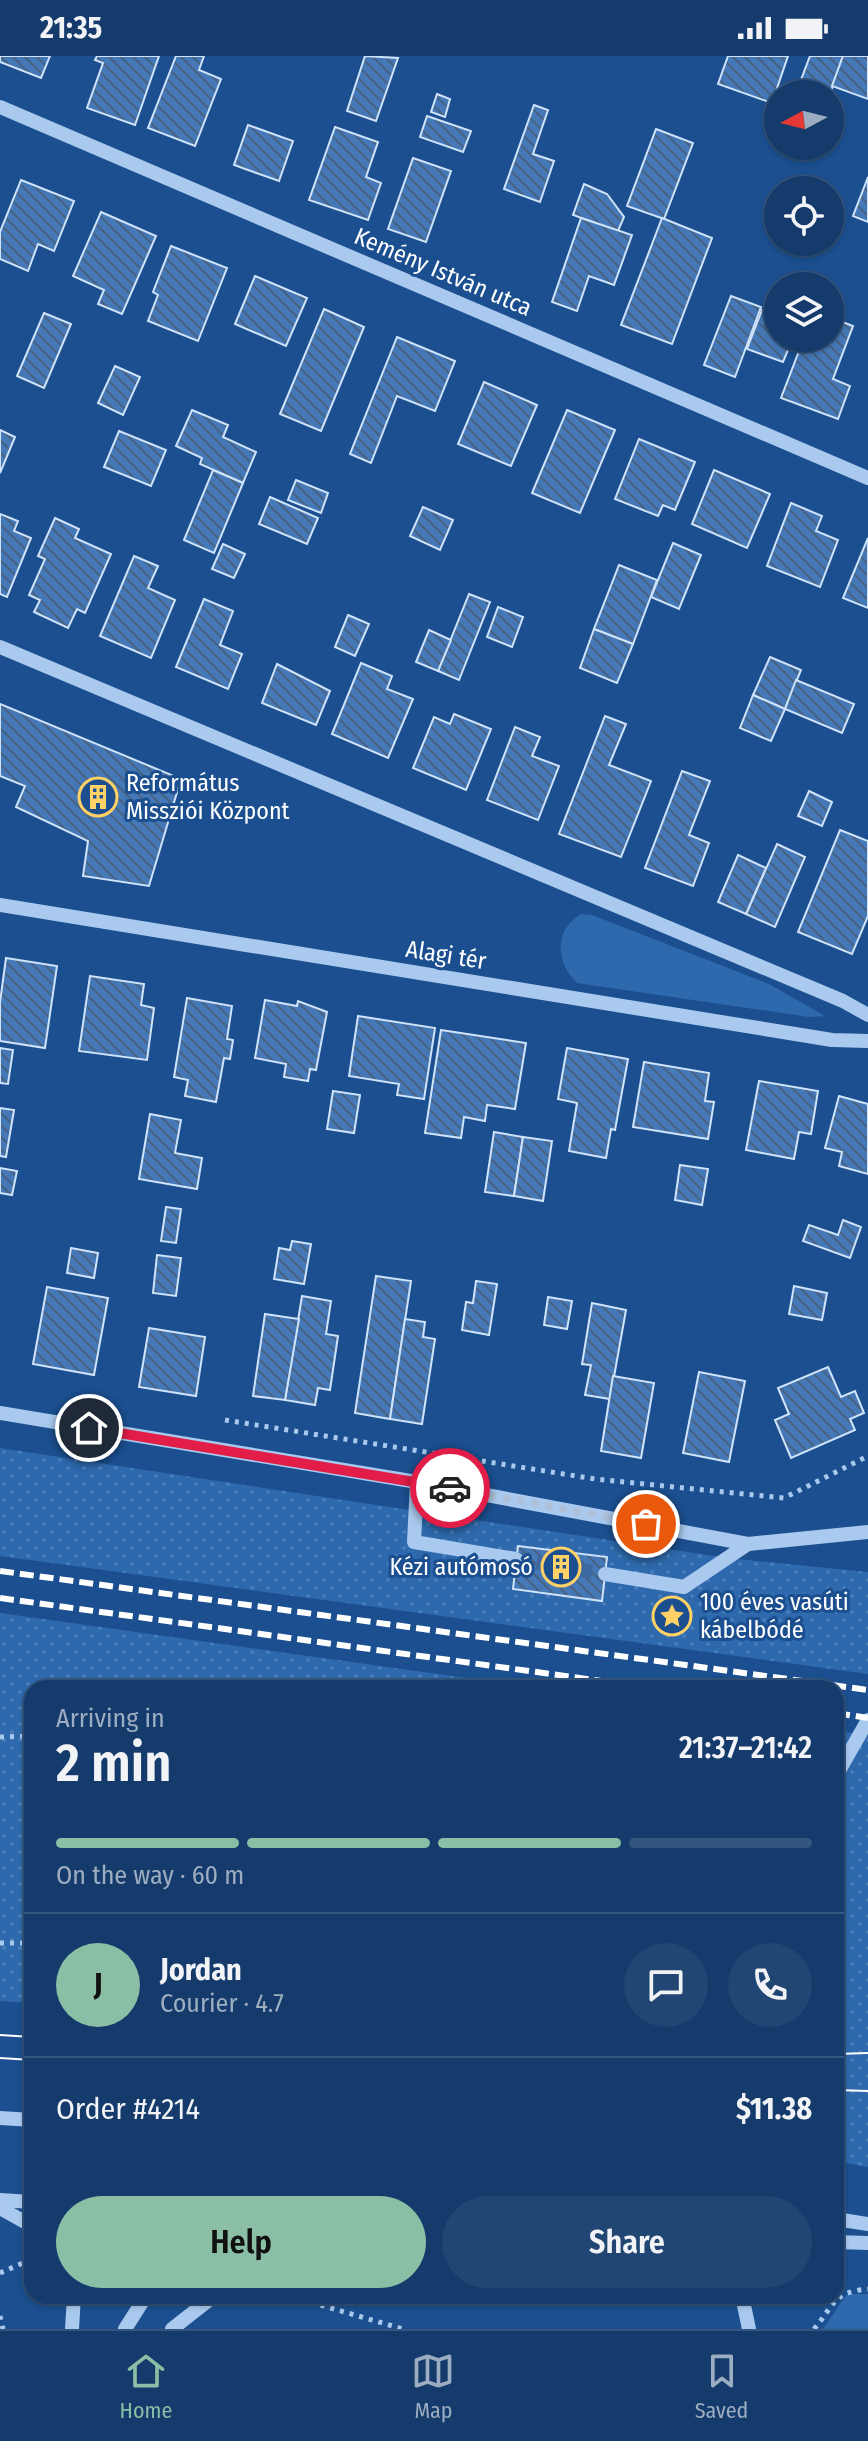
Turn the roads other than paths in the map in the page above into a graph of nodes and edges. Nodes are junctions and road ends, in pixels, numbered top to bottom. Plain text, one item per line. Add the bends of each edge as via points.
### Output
1 (0, 107) edge
2 (868, 478) edge
3 (0, 647) edge
4 (0, 905) edge
5 (868, 1015) edge
6 (868, 1041) edge
7 (0, 1413) edge
8 (417, 1482) junction
9 (868, 1532) edge
10 (748, 1544) junction
11 (516, 1559) tunnel mouth
12 (605, 1574) tunnel mouth
13 (868, 1720) edge
14 (844, 1762) edge
15 (0, 2118) edge
16 (24, 2120) edge
17 (0, 2200) edge
18 (24, 2202) edge
19 (0, 2208) edge
20 (844, 2220) edge
21 (24, 2222) edge
22 (868, 2224) edge
23 (844, 2242) edge
24 (868, 2243) edge
25 (74, 2304) edge
26 (141, 2304) edge
27 (204, 2304) edge
28 (744, 2304) edge
29 (72, 2329) edge
30 (125, 2329) edge
31 (172, 2329) edge
32 (749, 2329) edge

1 - 2 street, Kemény István utca
3 - 5 street
4 - 6 street, Alagi tér via 832,1040
7 - 8 street
8 - 10 street
8 - 11 street via 414,1542
9 - 10 street
10 - 12 street via 684,1587
13 - 14 street
15 - 16 street
17 - 18 street
19 - 21 street
20 - 22 street
23 - 24 street
25 - 29 street
26 - 30 street
27 - 31 street
28 - 32 street

